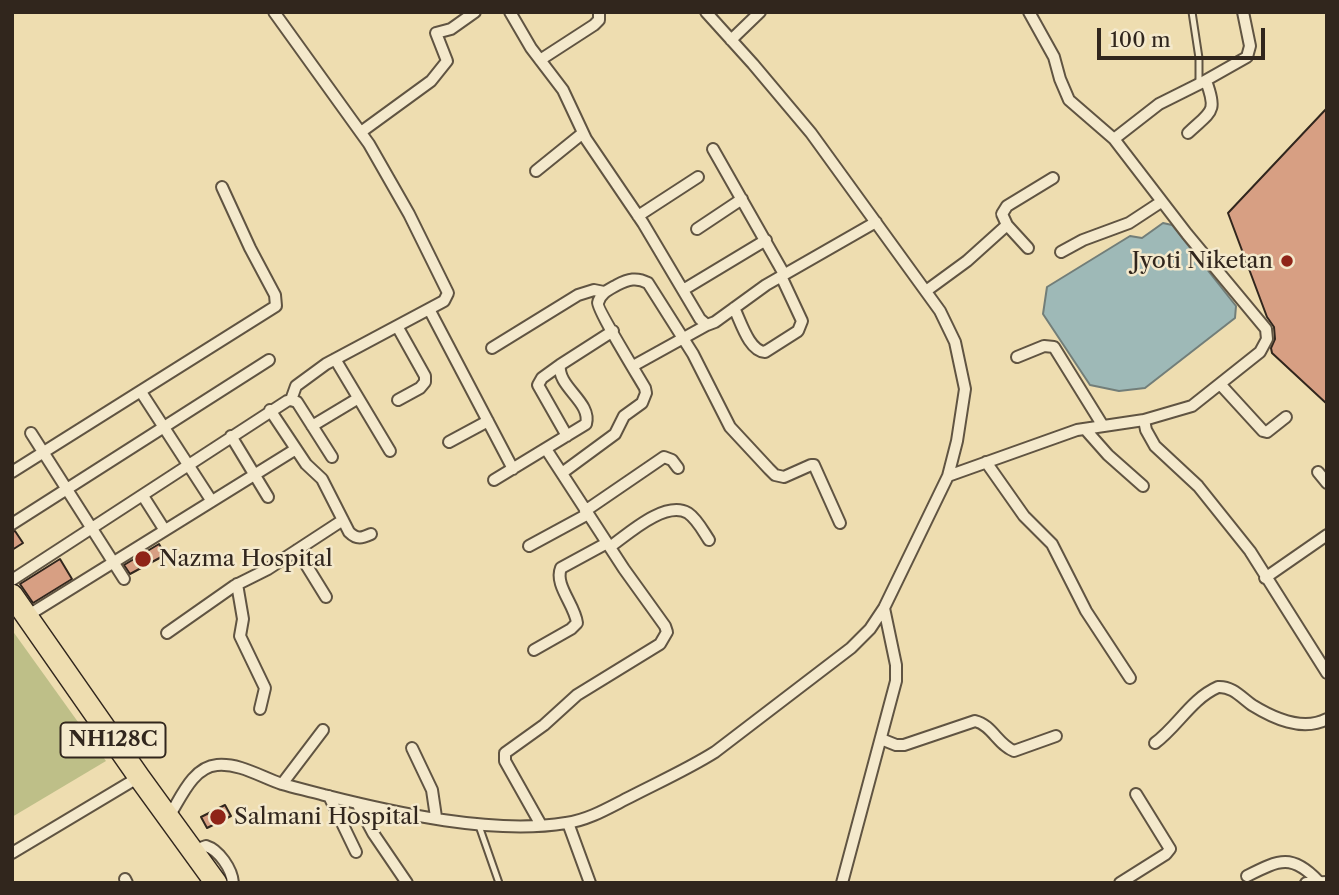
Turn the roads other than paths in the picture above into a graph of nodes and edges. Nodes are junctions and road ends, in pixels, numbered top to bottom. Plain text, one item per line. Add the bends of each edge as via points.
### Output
1 (274, 12) edge
2 (475, 12) edge
3 (510, 12) edge
4 (599, 12) edge
5 (706, 12) edge
6 (760, 12) edge
7 (1030, 12) edge
8 (1192, 12) edge
9 (1243, 12) edge
10 (731, 40) junction
11 (540, 60) junction
12 (1203, 83) junction
13 (361, 132) junction
14 (583, 133) junction
15 (1188, 133) dead end
16 (1114, 139) junction
17 (713, 149) dead end
18 (536, 171) dead end
19 (698, 177) dead end
20 (1053, 178) dead end
21 (222, 187) dead end
22 (741, 199) junction
23 (1161, 202) junction
24 (638, 216) junction
25 (876, 222) junction
26 (1007, 225) junction
27 (696, 229) dead end
28 (766, 240) junction
29 (1028, 248) dead end
30 (1061, 252) dead end
31 (783, 275) junction
32 (683, 290) junction
33 (926, 291) junction
34 (604, 292) junction
35 (734, 308) junction
36 (429, 309) junction
37 (707, 325) junction
38 (397, 326) junction
39 (613, 331) junction
40 (684, 338) junction
41 (492, 348) dead end
42 (1017, 357) dead end
43 (335, 359) junction
44 (269, 360) dead end
45 (560, 365) junction
46 (633, 366) junction
47 (1220, 384) junction
48 (141, 392) junction
49 (358, 399) junction
50 (291, 400) junction
51 (398, 400) dead end
52 (270, 411) junction
53 (1286, 418) dead end
54 (1144, 420) junction
55 (488, 421) junction
56 (313, 426) junction
57 (1103, 426) junction
58 (164, 427) junction
59 (1085, 429) junction
60 (31, 433) dead end
61 (231, 436) junction
62 (568, 436) junction
63 (449, 442) dead end
64 (296, 449) junction
65 (546, 449) junction
66 (390, 452) dead end
67 (44, 453) junction
68 (332, 457) dead end
69 (986, 463) junction
70 (188, 465) junction
71 (678, 468) dead end
72 (513, 469) junction
73 (1318, 471) dead end
74 (12, 472) edge
75 (254, 473) junction
76 (562, 473) junction
77 (948, 476) junction
78 (494, 480) dead end
79 (1327, 483) edge
80 (1143, 486) dead end
81 (68, 489) junction
82 (143, 496) junction
83 (268, 497) dead end
84 (211, 500) junction
85 (587, 512) junction
86 (343, 520) junction
87 (840, 523) dead end
88 (12, 524) edge
89 (93, 529) junction
90 (164, 529) junction
91 (371, 534) dead end
92 (1327, 535) edge
93 (709, 540) dead end
94 (608, 545) junction
95 (529, 546) dead end
96 (297, 550) junction
97 (113, 561) junction
98 (1265, 578) junction
99 (124, 579) dead end
100 (12, 580) edge
101 (237, 584) junction
102 (12, 595) edge
103 (326, 597) dead end
104 (884, 608) junction
105 (27, 616) junction
106 (167, 633) dead end
107 (534, 650) dead end
108 (1327, 650) edge
109 (1316, 657) junction
110 (1327, 673) edge
111 (1130, 678) dead end
112 (260, 709) dead end
113 (1327, 719) edge
114 (323, 730) dead end
115 (1056, 736) dead end
116 (881, 739) junction
117 (1155, 743) dead end
118 (412, 748) dead end
119 (139, 777) junction
120 (282, 784) junction
121 (1136, 794) dead end
122 (329, 796) junction
123 (357, 803) junction
124 (436, 817) junction
125 (169, 818) junction
126 (478, 823) junction
127 (568, 823) junction
128 (541, 825) junction
129 (192, 851) junction
130 (356, 852) dead end
131 (12, 853) edge
132 (1247, 876) dead end
133 (1319, 882) edge
134 (1327, 882) edge
135 (216, 883) edge
136 (233, 883) edge
137 (407, 883) edge
138 (499, 883) edge
139 (590, 883) edge
140 (842, 883) edge
141 (1120, 883) edge
142 (1306, 883) edge

1 - 13 street
2 - 13 street via 451,29 436,33 447,61 431,81
3 - 11 street
4 - 11 street via 594,25
5 - 10 street
6 - 10 street
7 - 16 street via 1054,57 1069,100
8 - 12 lane
9 - 12 street via 1248,57
10 - 25 street via 811,133
11 - 14 street via 563,90
12 - 15 street via 1213,107
12 - 16 street via 1159,104
13 - 36 street via 446,288 447,298
14 - 18 street
14 - 24 street
16 - 23 street
17 - 22 street
19 - 24 street
20 - 26 street via 1007,206 1002,218
21 - 48 street via 277,303
22 - 27 street
22 - 28 street
23 - 30 street via 1129,223
23 - 47 street via 1266,329 1268,339 1260,352
24 - 32 street
25 - 31 street
25 - 33 street
26 - 29 street
26 - 33 street
28 - 31 street
28 - 32 street
31 - 35 street
31 - 35 street via 802,320 801,328 789,337 765,352 757,351
32 - 37 street
33 - 77 street via 955,342 965,389
34 - 39 street via 599,310
34 - 40 street via 624,281 641,279
34 - 41 street via 578,295
35 - 37 street
36 - 38 street
36 - 55 street
37 - 40 street
38 - 43 street
38 - 51 street via 425,376 420,388
39 - 45 street
39 - 46 street
40 - 46 street
40 - 87 street via 720,411 740,439 779,476 811,465 817,468
42 - 57 street via 1044,346 1054,347
43 - 49 street
43 - 50 street via 301,380
44 - 58 street
45 - 62 street via 560,374 587,414 586,424
45 - 62 street via 538,385
46 - 76 street via 645,388 642,403 624,416 615,434
47 - 53 street via 1258,429 1267,432
47 - 54 street via 1192,406
48 - 58 street
48 - 67 street
49 - 56 street
49 - 66 street
50 - 52 street
50 - 56 street
52 - 61 street
52 - 64 street
54 - 57 street
54 - 98 street via 1155,446 1217,508
55 - 63 street
55 - 72 street
56 - 68 street
57 - 59 street
58 - 70 street
58 - 81 street
59 - 69 street
59 - 80 street
60 - 67 street
61 - 70 street
61 - 75 street
62 - 65 street
64 - 75 street
64 - 86 street via 322,479
65 - 72 street
65 - 76 street
67 - 74 street
67 - 81 street
69 - 77 street
69 - 111 street via 1024,516 1052,544 1086,611
70 - 82 street
70 - 84 street
71 - 85 street via 664,457
72 - 78 street
73 - 79 street
75 - 83 street
75 - 84 street
76 - 85 street
77 - 104 street
81 - 88 street
81 - 89 street
82 - 89 street
82 - 90 street
84 - 90 street
85 - 94 street
85 - 95 street
86 - 91 street via 356,538
86 - 96 street
89 - 97 street
89 - 100 street
90 - 97 street
92 - 98 street
93 - 94 street via 693,517 670,510
94 - 107 street via 561,568 559,578 577,623
94 - 128 street via 665,626 666,638 577,695 505,753 505,761
96 - 101 street
96 - 103 street
97 - 99 street
97 - 105 street
98 - 109 street
101 - 106 street
101 - 112 street via 243,620 240,636 265,688
102 - 105 highway, NH128C
104 - 116 street via 896,681
104 - 127 street via 851,648 715,752 596,814
105 - 119 highway, NH128C
108 - 109 lane
109 - 110 street
113 - 117 street via 1293,723 1271,716 1230,688 1218,687 1182,713
114 - 120 street
115 - 116 street via 1014,751 975,722 904,745
116 - 140 street
118 - 124 street via 432,790
119 - 125 highway, NH128C
119 - 131 street
120 - 122 street
120 - 125 street via 240,768 214,765 197,774
121 - 141 street via 1170,849
122 - 123 street
122 - 130 street
123 - 124 street
123 - 137 street
124 - 126 street
125 - 129 highway, NH128C
126 - 128 street
126 - 138 lane
127 - 128 street
127 - 139 street
129 - 135 highway, NH128C
129 - 136 street via 206,846 213,849 229,869
132 - 133 street via 1289,861 1307,869
133 - 134 street
133 - 142 street

